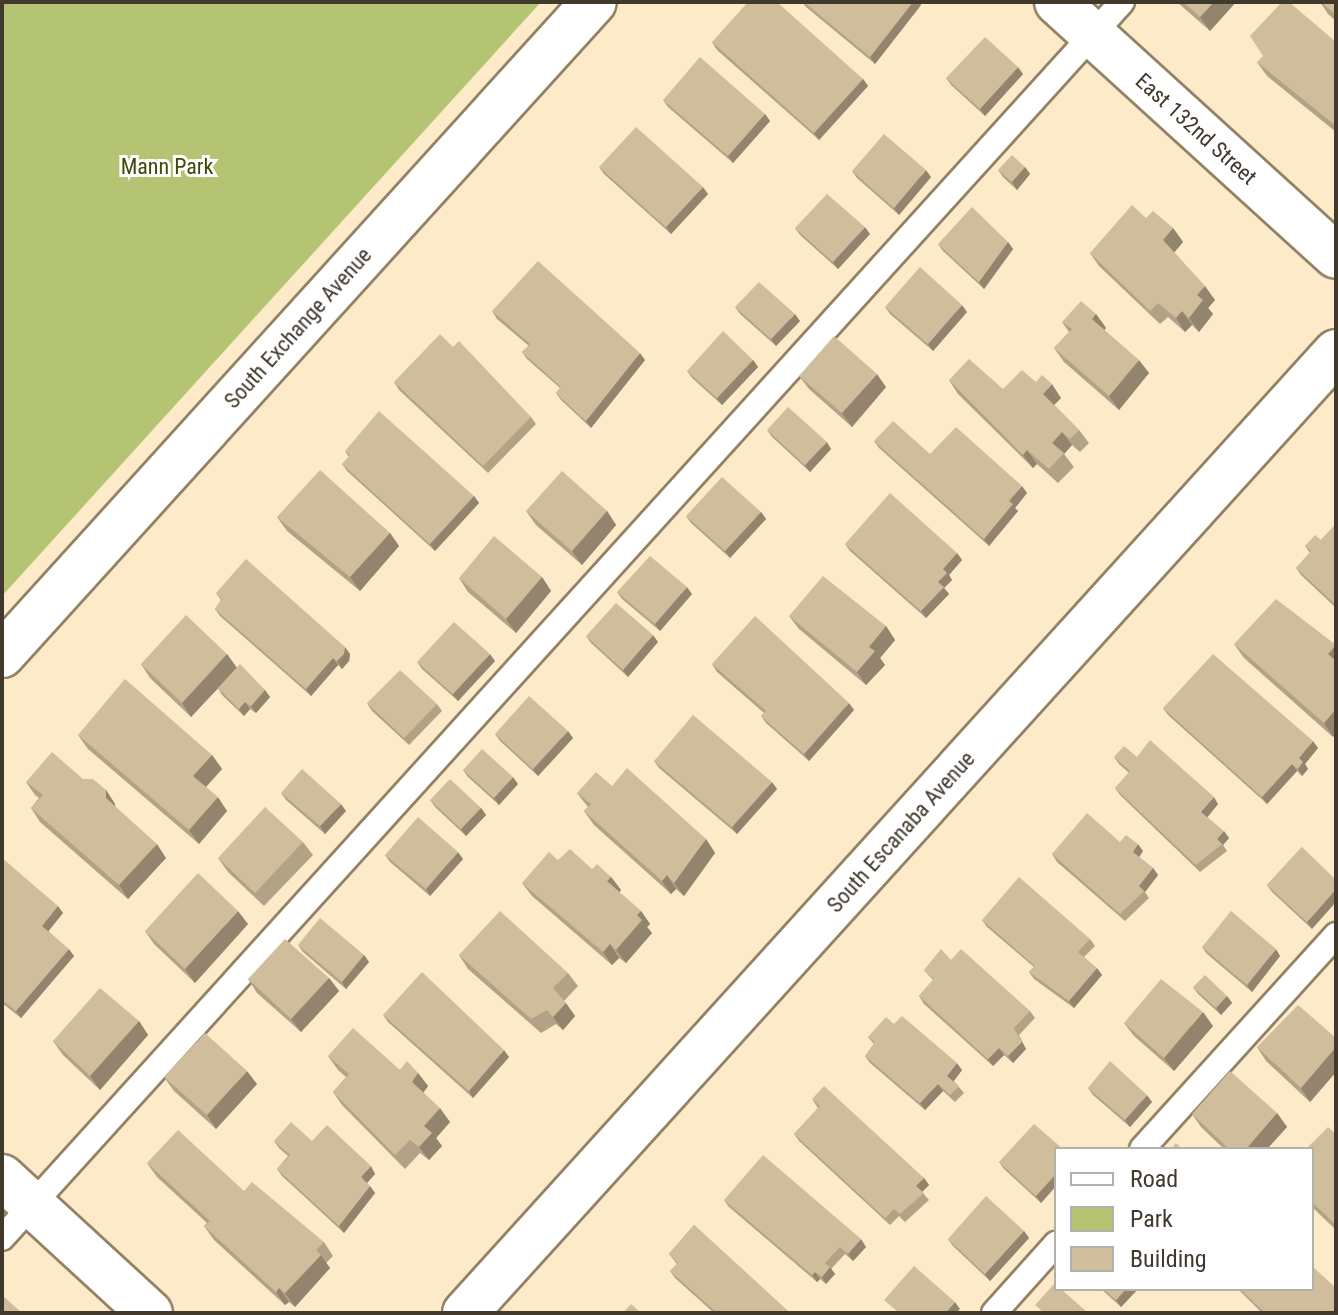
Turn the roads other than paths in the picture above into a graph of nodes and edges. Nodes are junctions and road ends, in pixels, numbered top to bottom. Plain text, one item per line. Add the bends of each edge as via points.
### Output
1 (594, 2) edge
2 (1057, 2) edge
3 (1122, 2) edge
4 (1093, 35) junction
5 (1336, 256) edge
6 (1336, 352) edge
7 (2, 655) edge
8 (1336, 935) edge
9 (1144, 1147) edge
10 (17, 1191) edge
11 (2, 1238) edge
12 (1054, 1246) edge
13 (150, 1313) edge
14 (465, 1313) edge
15 (994, 1313) edge

1 - 7 street, South Exchange Avenue
2 - 4 street, East 132nd Street
3 - 4 lane
4 - 5 street, East 132nd Street
4 - 10 lane
6 - 14 street, South Escanaba Avenue
8 - 9 lane
10 - 11 lane
10 - 13 street
12 - 15 lane

